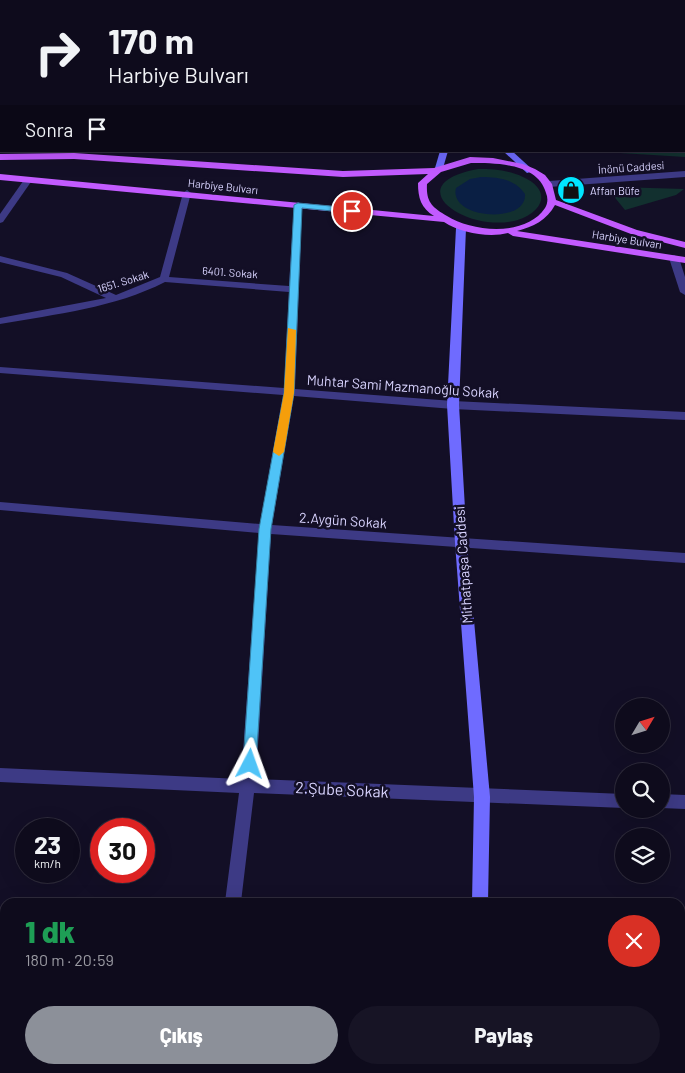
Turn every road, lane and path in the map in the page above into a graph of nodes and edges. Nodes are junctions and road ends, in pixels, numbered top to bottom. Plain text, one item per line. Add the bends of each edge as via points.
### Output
1 (444, 152) edge
2 (508, 152) edge
3 (50, 153) edge
4 (0, 157) edge
5 (437, 170) junction
6 (530, 171) junction
7 (685, 174) edge
8 (0, 177) edge
9 (29, 179) junction
10 (549, 184) junction
11 (187, 194) junction
12 (552, 201) junction
13 (298, 205) junction
14 (0, 220) edge
15 (443, 220) junction
16 (461, 228) junction
17 (505, 231) junction
18 (685, 245) edge
19 (674, 258) junction
20 (0, 259) edge
21 (685, 260) edge
22 (164, 279) junction
23 (294, 289) junction
24 (685, 292) edge
25 (115, 298) junction
26 (0, 321) edge
27 (0, 370) edge
28 (289, 393) junction
29 (453, 405) junction
30 (685, 416) edge
31 (0, 506) edge
32 (265, 529) junction
33 (461, 543) junction
34 (685, 558) edge
35 (0, 774) edge
36 (248, 784) junction
37 (482, 797) junction
38 (615, 801) edge
39 (670, 801) edge
40 (685, 802) edge
41 (234, 898) edge
42 (480, 898) edge

1 - 5 main road
2 - 6 main road
3 - 4 main road, Harbiye Bulvarı
3 - 5 main road, Harbiye Bulvarı via 343,174
5 - 6 main road, Harbiye Bulvarı via 470,160 491,160
5 - 15 main road, Harbiye Bulvarı via 424,179 420,189 422,200
6 - 10 main road, Harbiye Bulvarı
7 - 10 street, İnönü Caddesi
8 - 9 main road, Harbiye Bulvarı
9 - 11 main road, Harbiye Bulvarı
9 - 14 street
10 - 12 main road
11 - 13 main road, Harbiye Bulvarı
11 - 22 street, 1651. Sokak
12 - 17 main road, Harbiye Bulvarı via 548,211 537,220
12 - 18 main road, Harbiye Bulvarı via 634,232
13 - 15 main road, Harbiye Bulvarı
13 - 23 street
15 - 16 main road, Harbiye Bulvarı
16 - 17 main road, Harbiye Bulvarı via 482,232
16 - 29 main road, Mithatpaşa Caddesi
17 - 19 main road, Harbiye Bulvarı
19 - 21 main road, Harbiye Bulvarı
19 - 24 street
20 - 25 street via 64,275
22 - 23 street, 6401. Sokak
22 - 25 street, 1651. Sokak
23 - 28 street
25 - 26 street, 1651. Sokak
27 - 28 street, Muhtar Sami Mazmanoğlu Sokak
28 - 29 street, Muhtar Sami Mazmanoğlu Sokak
28 - 32 street
29 - 30 street, Muhtar Sami Mazmanoğlu Sokak
29 - 33 main road, Mithatpaşa Caddesi
31 - 32 street, 2.Aygün Sokak
32 - 33 street, 2.Aygün Sokak
32 - 36 street
33 - 34 street, 2.Aygün Sokak via 498,548
33 - 37 main road, Mithatpaşa Caddesi
35 - 36 street, 2.Şube Sokak
36 - 37 street, 2.Şube Sokak
36 - 41 street
37 - 38 street, 2.Şube Sokak
37 - 42 main road, Mithatpaşa Caddesi
39 - 40 street

